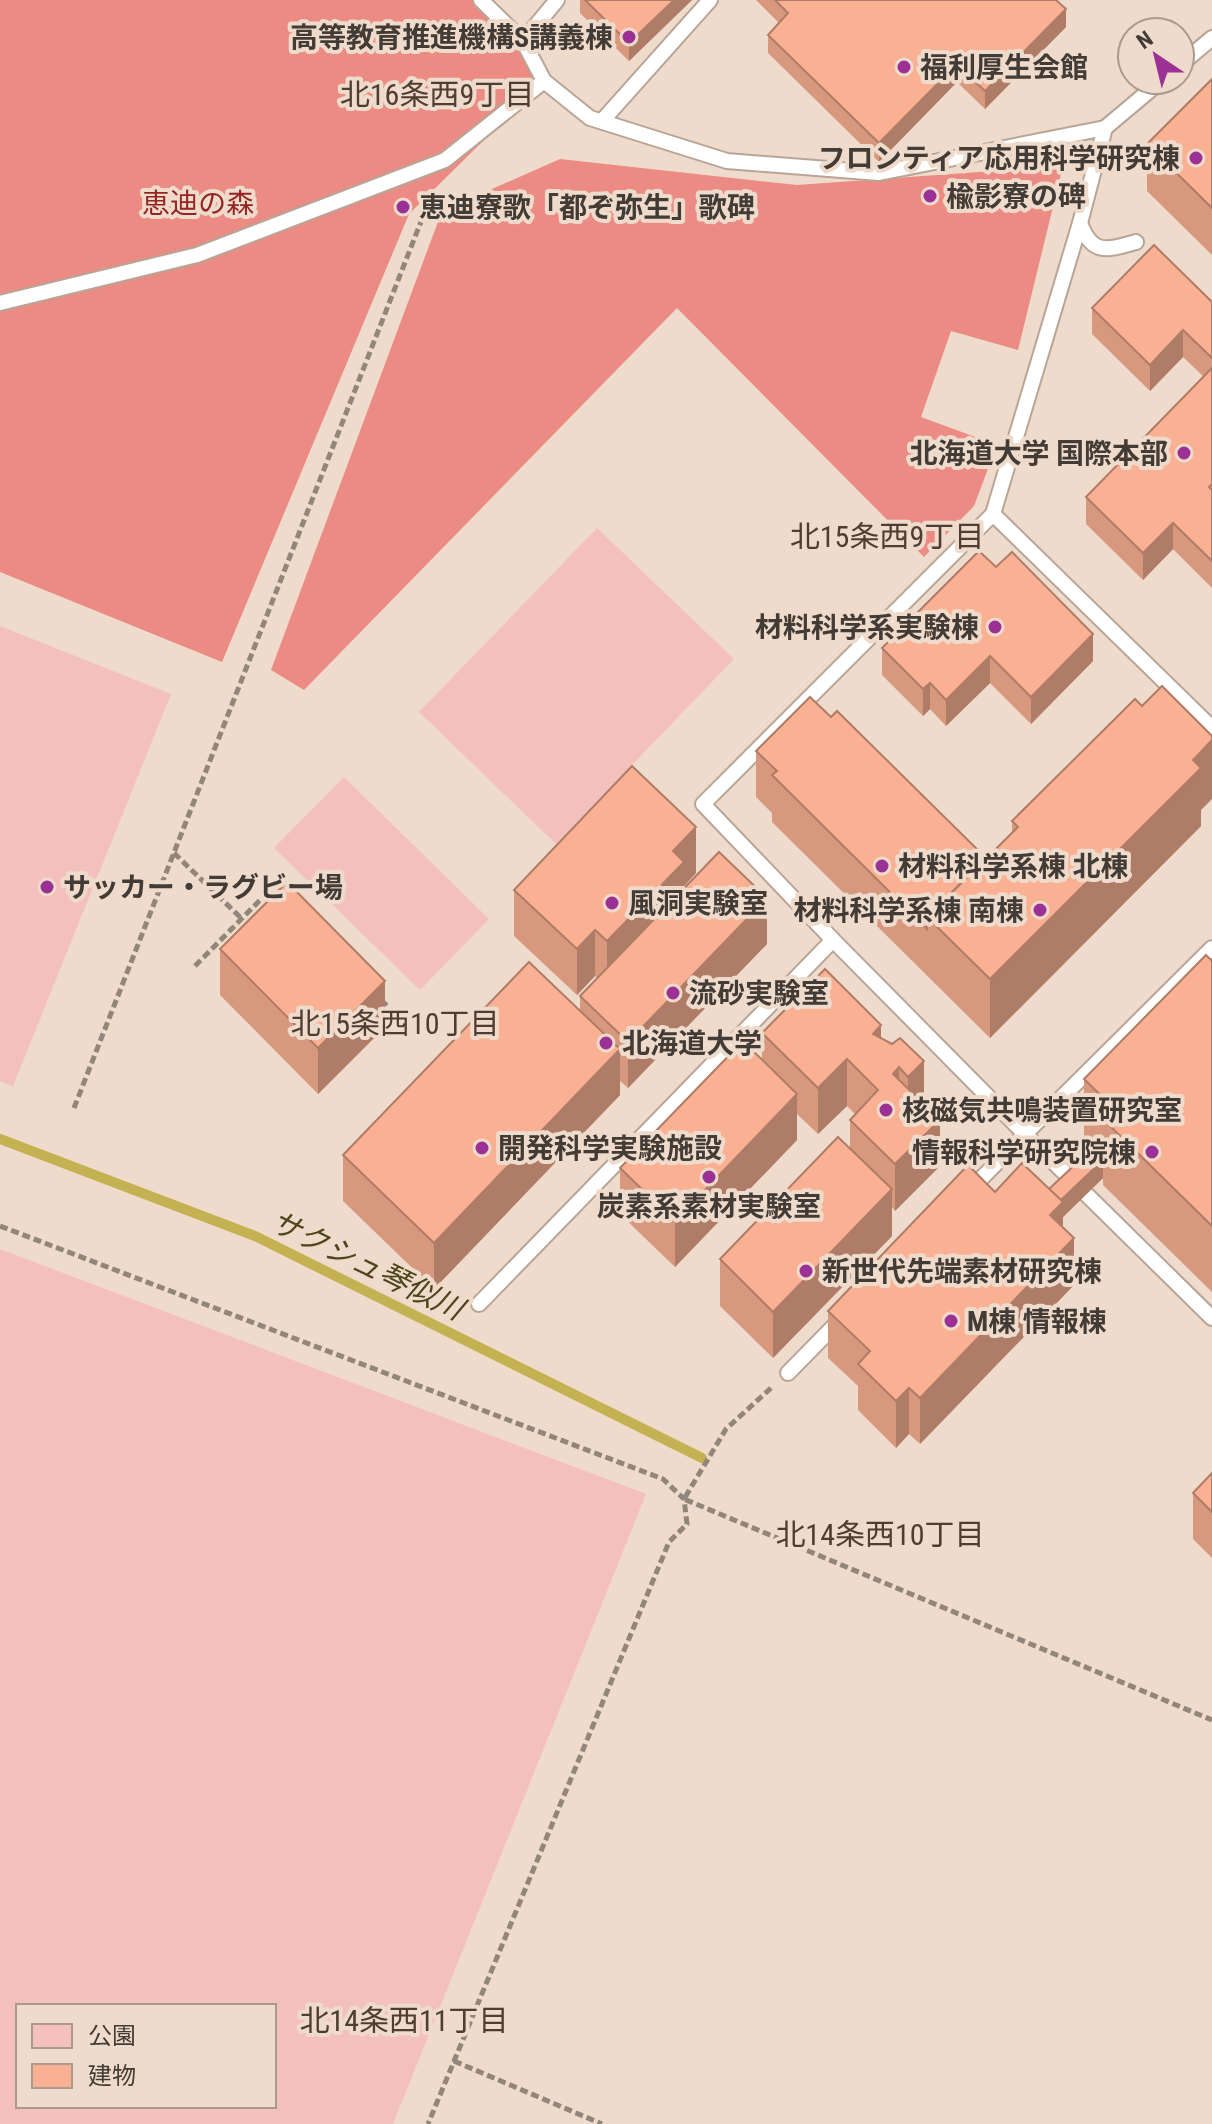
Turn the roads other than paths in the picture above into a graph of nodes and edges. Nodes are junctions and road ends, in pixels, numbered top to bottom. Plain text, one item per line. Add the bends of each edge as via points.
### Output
1 (481, 0) edge
2 (557, 0) edge
3 (710, 0) edge
4 (1212, 38) edge
5 (523, 41) junction
6 (1196, 52) edge
7 (544, 81) junction
8 (1143, 96) edge
9 (602, 121) junction
10 (1105, 128) junction
11 (1080, 223) junction
12 (1136, 242) dead end
13 (0, 303) edge
14 (993, 514) junction
15 (1212, 728) edge
16 (833, 940) junction
17 (1212, 948) edge
18 (1025, 1134) junction
19 (961, 1199) edge
20 (479, 1304) dead end
21 (853, 1308) edge
22 (1212, 1318) edge
23 (788, 1373) road end

1 - 5 lane
2 - 5 lane
3 - 9 lane
4 - 6 lane
5 - 7 lane
7 - 9 lane via 590,118
7 - 13 lane via 445,160 197,255
8 - 10 lane
9 - 10 lane via 727,161 879,173
10 - 11 lane
11 - 12 lane via 1086,239 1099,248 1113,250
11 - 14 lane
14 - 15 lane
14 - 16 lane via 703,804
16 - 18 lane
16 - 20 lane
17 - 18 lane
18 - 19 lane
18 - 22 lane
21 - 23 lane

